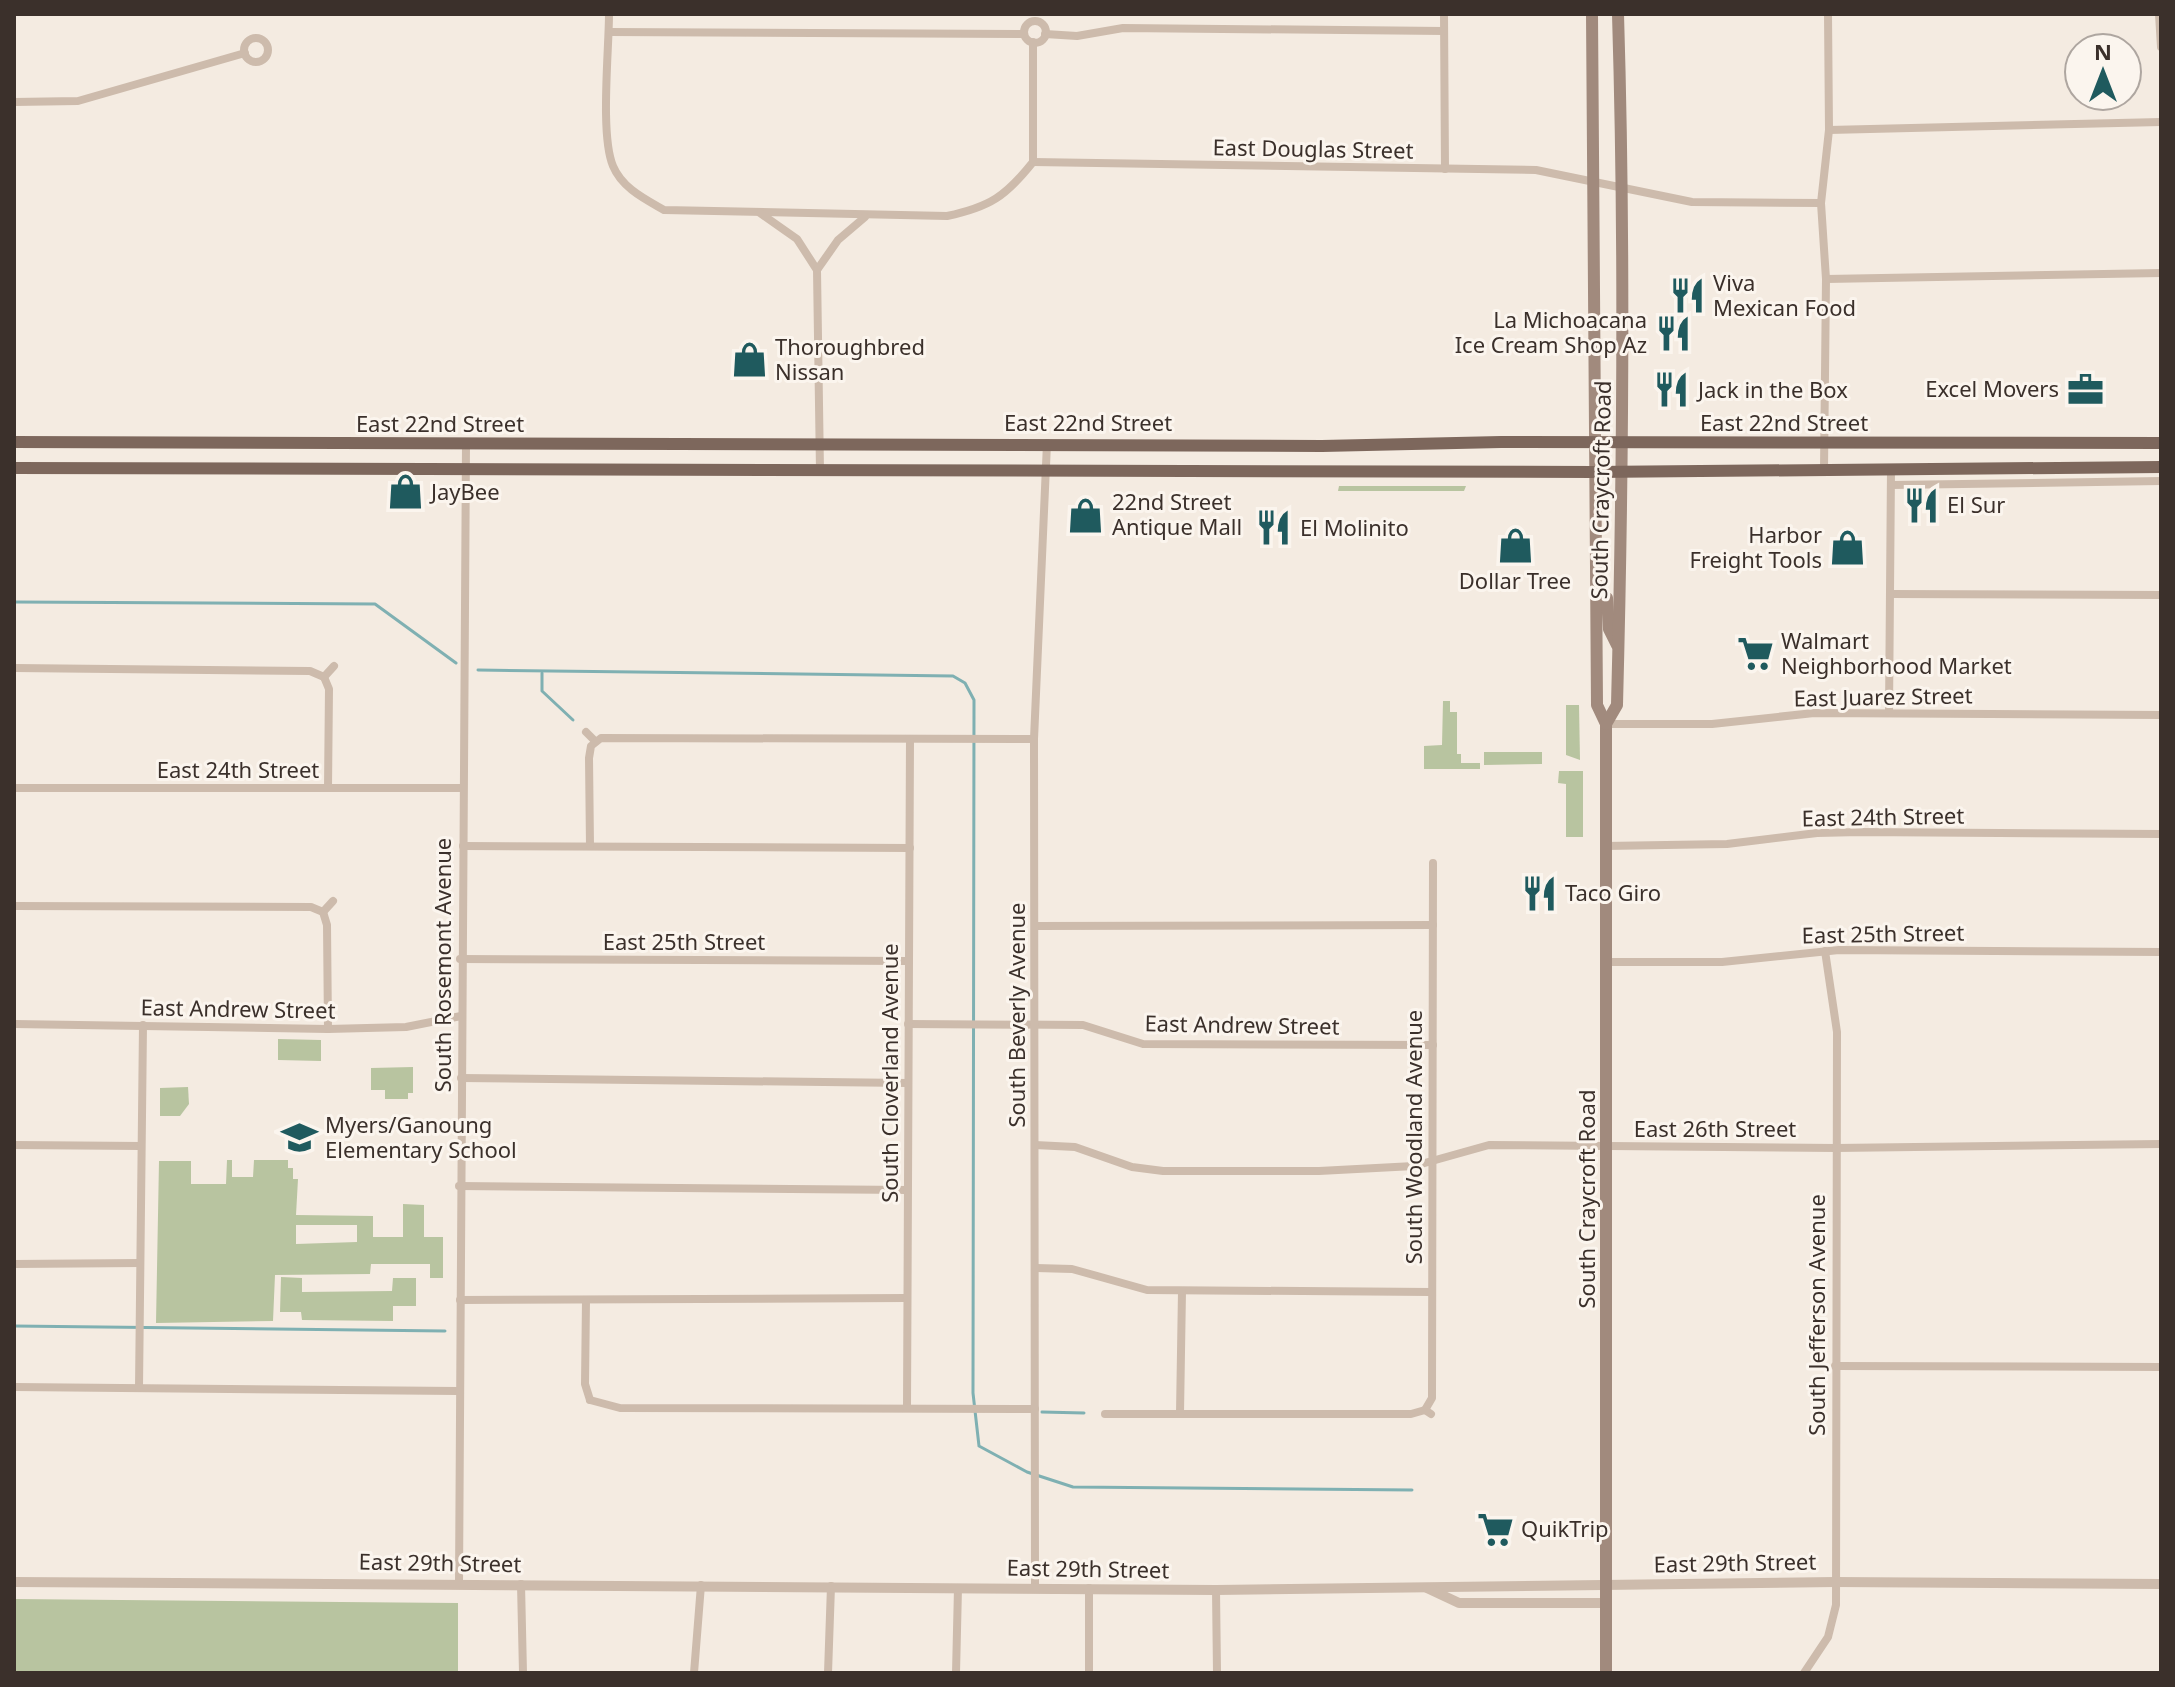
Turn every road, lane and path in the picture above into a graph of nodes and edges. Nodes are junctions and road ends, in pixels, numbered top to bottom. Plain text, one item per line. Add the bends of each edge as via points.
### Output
1 (609, 14) edge
2 (1444, 14) edge
3 (1592, 14) edge
4 (1618, 14) edge
5 (1828, 14) edge
6 (2159, 14) edge
7 (1033, 18) edge
8 (1444, 31) junction
9 (609, 32) junction
10 (1024, 34) junction
11 (1045, 34) junction
12 (1033, 42) junction
13 (2161, 47) edge
14 (245, 53) dead end
15 (14, 102) edge
16 (2161, 122) edge
17 (1829, 130) junction
18 (1033, 162) junction
19 (1445, 169) junction
20 (1593, 182) junction
21 (1623, 190) junction
22 (1821, 203) junction
23 (759, 213) junction
24 (865, 216) junction
25 (817, 270) junction
26 (2161, 273) edge
27 (1826, 279) junction
28 (14, 442) edge
29 (1047, 442) junction
30 (1594, 442) junction
31 (1622, 442) junction
32 (160, 443) junction
33 (1824, 443) junction
34 (2161, 443) edge
35 (466, 444) junction
36 (819, 444) junction
37 (2161, 467) edge
38 (14, 468) edge
39 (159, 469) junction
40 (1824, 469) junction
41 (466, 470) junction
42 (1891, 470) junction
43 (820, 471) junction
44 (1043, 471) junction
45 (1594, 472) junction
46 (1622, 472) junction
47 (2161, 481) edge
48 (1891, 485) junction
49 (1890, 594) junction
50 (1596, 595) junction
51 (2161, 595) edge
52 (1619, 648) junction
53 (334, 666) dead end
54 (14, 668) edge
55 (324, 677) junction
56 (1889, 713) junction
57 (2161, 715) edge
58 (1606, 724) junction
59 (586, 732) dead end
60 (910, 739) junction
61 (1034, 739) junction
62 (596, 740) junction
63 (14, 788) edge
64 (328, 788) junction
65 (462, 788) junction
66 (2161, 834) edge
67 (463, 846) junction
68 (590, 846) junction
69 (1605, 846) junction
70 (910, 848) junction
71 (1433, 863) dead end
72 (333, 901) dead end
73 (14, 906) edge
74 (323, 912) junction
75 (1433, 925) junction
76 (1035, 926) junction
77 (1825, 951) junction
78 (2161, 952) edge
79 (460, 959) junction
80 (908, 961) junction
81 (1606, 962) junction
82 (461, 1016) junction
83 (14, 1024) edge
84 (908, 1024) junction
85 (143, 1025) junction
86 (1036, 1025) junction
87 (328, 1029) junction
88 (1433, 1045) junction
89 (461, 1078) junction
90 (907, 1083) junction
91 (2161, 1144) edge
92 (14, 1145) edge
93 (1035, 1145) junction
94 (141, 1146) junction
95 (1607, 1147) junction
96 (1836, 1148) junction
97 (1435, 1158) junction
98 (459, 1186) junction
99 (907, 1190) junction
100 (140, 1263) junction
101 (14, 1264) edge
102 (1036, 1268) junction
103 (1182, 1291) junction
104 (1431, 1292) junction
105 (906, 1298) junction
106 (460, 1300) junction
107 (586, 1300) junction
108 (1835, 1366) junction
109 (2161, 1367) edge
110 (14, 1387) edge
111 (139, 1388) junction
112 (458, 1391) junction
113 (590, 1400) junction
114 (907, 1408) junction
115 (584, 1409) dead end
116 (1035, 1409) junction
117 (1180, 1413) junction
118 (1105, 1414) dead end
119 (14, 1582) edge
120 (459, 1582) junction
121 (1835, 1582) junction
122 (521, 1584) junction
123 (2161, 1584) edge
124 (701, 1585) junction
125 (1605, 1585) junction
126 (831, 1586) junction
127 (1035, 1587) junction
128 (1425, 1587) junction
129 (958, 1588) junction
130 (1089, 1588) junction
131 (1216, 1590) junction
132 (1605, 1603) junction
133 (523, 1673) edge
134 (694, 1673) edge
135 (828, 1673) edge
136 (956, 1673) edge
137 (1089, 1673) edge
138 (1217, 1673) edge
139 (1606, 1673) edge
140 (1804, 1673) edge

1 - 9 street
2 - 8 street
3 - 20 main road, South Craycroft Road
4 - 21 main road, South Craycroft Road
5 - 17 street
6 - 13 street
7 - 10 street
7 - 11 street
8 - 11 street via 1123,28 1077,36
8 - 19 street
9 - 10 street
9 - 23 street via 608,129 613,165 631,191 664,210
10 - 12 street
11 - 12 street
12 - 18 street
14 - 15 street via 78,101
16 - 17 street
17 - 22 street
18 - 19 street, East Douglas Street
18 - 24 street via 1013,187 983,209 947,216
19 - 20 street, East Douglas Street via 1536,170
20 - 21 street, East Douglas Street
20 - 30 main road, South Craycroft Road
21 - 22 street, East Douglas Street via 1692,202
21 - 31 main road, South Craycroft Road
22 - 27 street
23 - 24 street
23 - 25 street via 797,239
24 - 25 street via 838,240
25 - 36 street
26 - 27 street
27 - 33 street
28 - 32 main road, East 22nd Street
29 - 30 main road, East 22nd Street
29 - 36 main road, East 22nd Street
29 - 44 street, South Beverly Avenue
30 - 31 main road, East 22nd Street
30 - 45 main road, South Craycroft Road
31 - 33 main road, East 22nd Street
31 - 46 main road, South Craycroft Road
32 - 35 main road, East 22nd Street
32 - 39 main road
33 - 34 main road, East 22nd Street
33 - 40 street
35 - 36 main road, East 22nd Street
35 - 41 street, South Rosemont Avenue
36 - 43 street
37 - 42 main road, East 22nd Street
38 - 39 main road, East 22nd Street
39 - 41 main road, East 22nd Street
40 - 42 main road, East 22nd Street
40 - 46 main road, East 22nd Street
41 - 43 main road, East 22nd Street
41 - 65 street, South Rosemont Avenue
42 - 48 street
43 - 44 main road, East 22nd Street
44 - 45 main road, East 22nd Street
44 - 61 street, South Beverly Avenue
45 - 46 main road, East 22nd Street
45 - 50 main road, South Craycroft Road
46 - 52 main road, South Craycroft Road
47 - 48 street
48 - 49 street
49 - 51 street
49 - 56 street
50 - 52 main road via 1607,598 1609,629
50 - 58 main road, South Craycroft Road via 1597,705
52 - 58 main road, South Craycroft Road via 1617,705
53 - 55 street
54 - 55 street via 310,671
55 - 64 street via 329,689
56 - 57 street, East Juarez Street
56 - 58 street, East Juarez Street via 1814,713 1712,724
58 - 69 main road, South Craycroft Road
59 - 62 street
60 - 61 street
60 - 62 street
60 - 70 street, South Cloverland Avenue
61 - 76 street, South Beverly Avenue
62 - 68 street via 589,758
63 - 64 street, East 24th Street
64 - 65 street, East 24th Street
65 - 67 street, South Rosemont Avenue
66 - 69 street, East 24th Street via 1838,833 1727,844
67 - 68 street
67 - 79 street, South Rosemont Avenue
68 - 70 street
69 - 81 main road, South Craycroft Road
70 - 80 street, South Cloverland Avenue
71 - 75 street, South Woodland Avenue
72 - 74 street
73 - 74 street via 311,907
74 - 87 street
75 - 76 street
75 - 88 street, South Woodland Avenue
76 - 86 street, South Beverly Avenue
77 - 78 street, East 25th Street
77 - 81 street, East 25th Street via 1722,962
77 - 96 street, South Jefferson Avenue via 1837,1032
79 - 80 street, East 25th Street
79 - 82 street, South Rosemont Avenue
80 - 84 street, South Cloverland Avenue
81 - 95 main road, South Craycroft Road
82 - 87 street, East Andrew Street via 406,1027
82 - 89 street, South Rosemont Avenue
83 - 85 street, East Andrew Street
84 - 86 street, East Andrew Street
84 - 90 street, South Cloverland Avenue
85 - 87 street, East Andrew Street
85 - 94 street
86 - 88 street, East Andrew Street via 1083,1025 1143,1044
86 - 93 street, South Beverly Avenue
88 - 97 street, South Woodland Avenue
89 - 90 street
89 - 98 street, South Rosemont Avenue
90 - 99 street, South Cloverland Avenue
91 - 96 street, East 26th Street
92 - 94 street
93 - 97 street, East 26th Street via 1075,1147 1132,1167 1163,1171 1359,1171 1414,1166
93 - 102 street, South Beverly Avenue
94 - 100 street
95 - 96 street, East 26th Street
95 - 97 street, East 26th Street via 1489,1145
95 - 125 main road, South Craycroft Road
96 - 108 street, South Jefferson Avenue
97 - 104 street, South Woodland Avenue
98 - 99 street
98 - 106 street, South Rosemont Avenue
99 - 105 street, South Cloverland Avenue
100 - 101 street
100 - 111 street
102 - 103 street via 1072,1269 1147,1290
102 - 116 street, South Beverly Avenue
103 - 104 street
103 - 117 street
104 - 117 street, South Woodland Avenue via 1428,1412
105 - 107 street
105 - 114 street, South Cloverland Avenue
106 - 107 street
106 - 112 street, South Rosemont Avenue
107 - 113 street via 585,1384
108 - 109 street
108 - 121 street, South Jefferson Avenue
110 - 111 street
111 - 112 street
112 - 120 street, South Rosemont Avenue
113 - 114 street via 620,1408
113 - 115 street
114 - 116 street
116 - 127 street, South Beverly Avenue
117 - 118 street
119 - 120 street, East 29th Street
120 - 122 street, East 29th Street
121 - 123 street, East 29th Street
121 - 125 street, East 29th Street
121 - 140 street, South Jefferson Avenue via 1833,1625
122 - 124 street, East 29th Street
122 - 133 street
124 - 126 street, East 29th Street
124 - 134 street
125 - 128 street, East 29th Street
125 - 132 main road, South Craycroft Road
126 - 129 street, East 29th Street
126 - 135 street
127 - 129 street, East 29th Street
127 - 130 street, East 29th Street
128 - 131 street, East 29th Street
128 - 132 street via 1459,1603
129 - 136 street
130 - 131 street, East 29th Street
130 - 137 street
131 - 138 street
132 - 139 main road, South Craycroft Road

